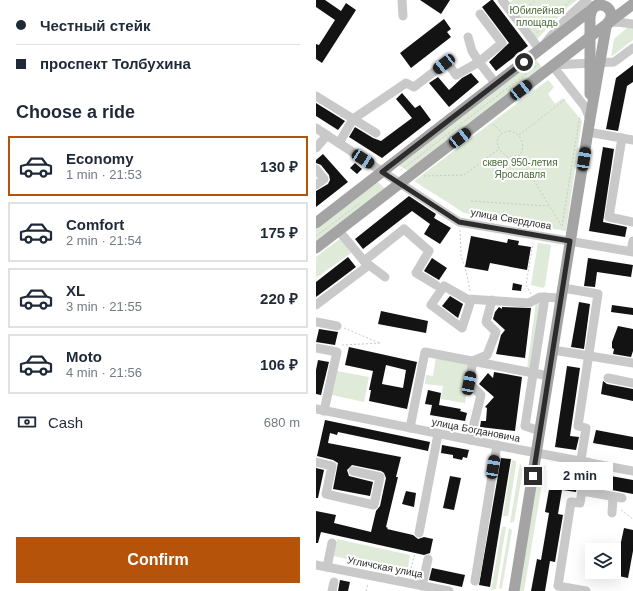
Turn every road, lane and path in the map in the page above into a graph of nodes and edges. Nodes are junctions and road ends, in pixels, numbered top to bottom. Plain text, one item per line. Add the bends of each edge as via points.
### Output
1 (402, 0) edge
2 (502, 0) edge
3 (536, 0) edge
4 (571, 0) edge
5 (630, 0) edge
6 (633, 4) edge
7 (593, 5) edge
8 (518, 13) dead end
9 (480, 14) dead end
10 (403, 16) dead end
11 (610, 22) junction
12 (633, 24) edge
13 (535, 35) dead end
14 (468, 37) dead end
15 (590, 37) junction
16 (633, 48) edge
17 (540, 50) junction
18 (478, 62) junction
19 (540, 63) dead end
20 (595, 63) junction
21 (552, 66) junction
22 (496, 84) junction
23 (316, 96) edge
24 (568, 97) dead end
25 (580, 111) dead end
26 (353, 119) junction
27 (590, 119) junction
28 (492, 122) dead end
29 (316, 128) edge
30 (588, 132) junction
31 (376, 134) dead end
32 (502, 134) junction
33 (327, 135) junction
34 (519, 135) junction
35 (622, 138) junction
36 (633, 140) edge
37 (339, 143) junction
38 (316, 148) edge
39 (499, 149) junction
40 (518, 156) junction
41 (316, 169) edge
42 (401, 170) dead end
43 (382, 172) junction
44 (421, 176) dead end
45 (400, 184) junction
46 (316, 186) edge
47 (471, 201) dead end
48 (360, 202) dead end
49 (549, 206) junction
50 (459, 222) junction
51 (633, 222) edge
52 (316, 223) edge
53 (339, 231) junction
54 (316, 236) edge
55 (534, 240) dead end
56 (570, 241) junction
57 (633, 241) edge
58 (316, 248) edge
59 (632, 252) edge
60 (367, 263) junction
61 (385, 277) dead end
62 (436, 285) dead end
63 (562, 293) junction
64 (545, 297) junction
65 (471, 300) junction
66 (492, 300) junction
67 (534, 300) junction
68 (316, 305) edge
69 (316, 322) edge
70 (340, 327) joint
71 (338, 345) dead end
72 (316, 348) edge
73 (553, 350) junction
74 (589, 355) junction
75 (473, 361) junction
76 (633, 363) edge
77 (532, 373) junction
78 (549, 376) junction
79 (608, 378) dead end
80 (633, 383) edge
81 (320, 410) edge
82 (410, 428) junction
83 (540, 431) junction
84 (438, 434) junction
85 (470, 440) junction
86 (497, 445) junction
87 (537, 452) junction
88 (584, 461) junction
89 (316, 462) edge
90 (353, 471) dead end
91 (633, 471) edge
92 (582, 492) junction
93 (615, 503) joint
94 (633, 519) edge
95 (419, 533) dead end
96 (332, 543) dead end
97 (415, 553) dead end
98 (428, 559) dead end
99 (316, 565) edge
100 (327, 567) junction
101 (475, 581) dead end
102 (407, 583) junction
103 (425, 588) edge
104 (450, 591) edge
105 (514, 591) edge
106 (586, 591) edge

1 - 10 street
2 - 17 street
3 - 8 path
4 - 13 path
5 - 11 main road
6 - 11 main road
7 - 11 main road via 608,8 611,14
7 - 11 main road via 592,23 602,26
7 - 15 main road
7 - 17 main road
9 - 18 street via 502,43
11 - 12 street
11 - 15 main road
11 - 20 main road via 606,27
14 - 18 street
15 - 20 main road
15 - 21 main road
16 - 20 street via 614,62
17 - 22 main road
18 - 22 street
18 - 26 street via 456,75 449,65 444,64 414,87 406,83
19 - 42 path
20 - 21 street
20 - 27 main road
21 - 27 street via 585,107
21 - 45 main road
22 - 43 main road
23 - 26 street
24 - 34 path
25 - 49 path via 562,226
26 - 31 street
26 - 37 street
27 - 30 main road
28 - 32 path
29 - 33 street, улица Свердлова
30 - 35 street
30 - 56 main road
32 - 34 path via 512,132
32 - 39 path via 498,139
33 - 37 street, улица Свердлова
33 - 38 street
34 - 40 path via 523,149
35 - 36 street
35 - 51 street via 609,217
37 - 43 street, улица Свердлова
39 - 40 path via 508,157
39 - 44 path via 464,175
40 - 49 path
41 - 46 street via 324,179
43 - 45 street, улица Свердлова
43 - 52 main road
45 - 50 street, улица Свердлова
45 - 53 main road
47 - 49 path
48 - 54 path
50 - 56 street, улица Свердлова
50 - 65 path via 461,255
53 - 58 main road
53 - 60 street
55 - 67 path via 526,285
56 - 59 street, улица Свердлова
56 - 63 main road
57 - 59 street
60 - 61 street
60 - 62 street via 404,229 429,251 416,273
60 - 68 street
63 - 64 street
63 - 73 main road
63 - 74 street via 598,294
64 - 67 street
64 - 77 street
65 - 65 street via 462,328 432,305 444,286
65 - 66 street
66 - 67 street
66 - 75 street via 486,322 496,332 487,355
69 - 70 street
70 - 71 path via 381,343
72 - 81 street via 337,352
73 - 74 street
73 - 78 main road
74 - 76 street
74 - 88 street via 578,426 586,428
75 - 77 street
75 - 82 street via 425,352
75 - 85 street via 469,383 481,395
77 - 78 street
77 - 83 street via 526,426
78 - 83 main road
79 - 80 street
81 - 82 street, улица Богдановича
82 - 84 street, улица Богдановича
83 - 87 main road
84 - 85 street, улица Богдановича
84 - 95 street
85 - 86 street, улица Богдановича
86 - 87 street, улица Богдановича
86 - 101 street
87 - 88 street, улица Богдановича
87 - 105 main road
88 - 91 street, улица Богдановича
88 - 92 street
89 - 90 street via 332,466 326,494 374,505 380,477
92 - 93 street
92 - 106 street via 580,503 571,502 558,586
93 - 94 path
96 - 100 street
97 - 102 path
98 - 103 street
99 - 100 street, Угличская улица
100 - 102 street, Угличская улица
102 - 103 street, Угличская улица
103 - 104 street, Угличская улица

